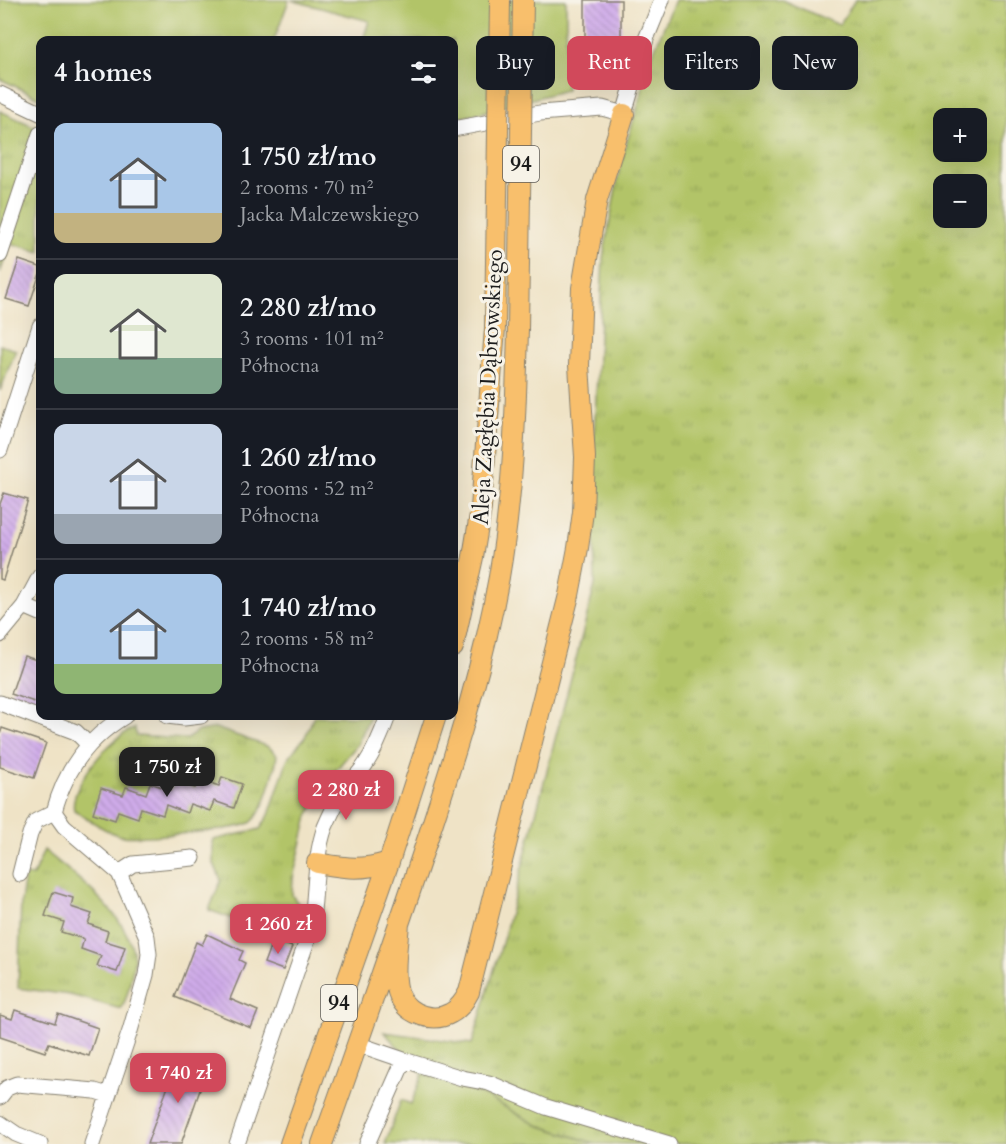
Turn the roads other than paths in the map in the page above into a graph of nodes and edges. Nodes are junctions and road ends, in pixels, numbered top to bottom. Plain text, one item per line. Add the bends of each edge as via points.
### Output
1 (500, 0) edge
2 (523, 0) edge
3 (662, 0) edge
4 (0, 94) edge
5 (36, 111) edge
6 (624, 114) junction
7 (458, 128) edge
8 (36, 146) edge
9 (0, 255) edge
10 (36, 339) edge
11 (0, 450) edge
12 (36, 584) edge
13 (24, 606) junction
14 (36, 611) edge
15 (458, 624) edge
16 (0, 635) edge
17 (0, 703) edge
18 (36, 717) edge
19 (45, 720) edge
20 (120, 720) edge
21 (387, 720) edge
22 (435, 720) edge
23 (88, 744) junction
24 (54, 812) junction
25 (193, 858) dead end
26 (389, 862) junction
27 (317, 863) junction
28 (119, 873) junction
29 (20, 874) dead end
30 (399, 922) junction
31 (357, 1044) junction
32 (404, 1060) junction
33 (108, 1095) junction
34 (0, 1097) edge
35 (0, 1123) edge
36 (40, 1144) edge
37 (92, 1144) edge
38 (237, 1144) edge
39 (290, 1144) edge
40 (322, 1144) edge
41 (367, 1144) edge
42 (669, 1144) edge

1 - 15 main road, Aleja Zagłębia Dąbrowskiego / 94, bridge via 495,328 481,508
2 - 30 main road, Aleja Zagłębia Dąbrowskiego / 94, bridge via 515,405 499,576 463,730
3 - 6 street
4 - 5 street
6 - 7 street via 602,108 540,113
6 - 30 main road via 597,200 582,288 579,365 585,468 583,512 569,595 469,992 452,1013 437,1019 417,1014 399,996
8 - 9 street
10 - 11 street
12 - 13 street
13 - 14 street
13 - 16 street
17 - 18 street
19 - 23 street via 76,732
20 - 23 street
21 - 27 street via 380,741 364,767 339,796 325,828
22 - 26 main road, 94
23 - 24 street via 70,769
24 - 28 street via 64,826
24 - 29 street via 36,821
25 - 28 street via 133,864
26 - 27 main road via 349,869
26 - 39 main road, 94
27 - 38 street via 310,932
28 - 33 street via 147,937 149,954
30 - 31 main road, Aleja Zagłębia Dąbrowskiego / 94
31 - 32 street
31 - 40 main road, Aleja Zagłębia Dąbrowskiego / 94
32 - 41 street
32 - 42 street via 489,1083 546,1107
33 - 34 street via 16,1084
33 - 37 street
35 - 36 street

